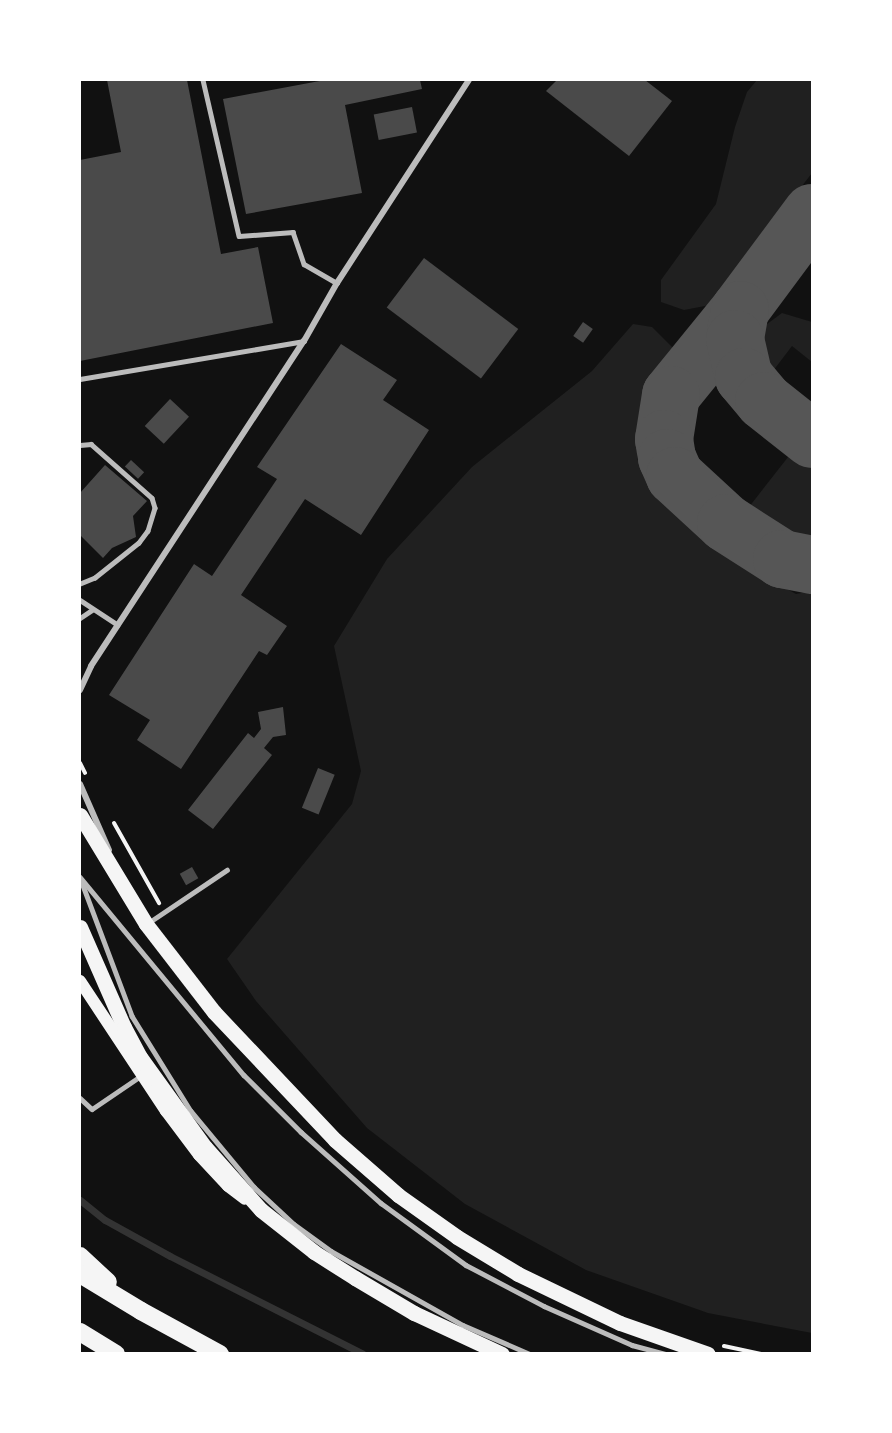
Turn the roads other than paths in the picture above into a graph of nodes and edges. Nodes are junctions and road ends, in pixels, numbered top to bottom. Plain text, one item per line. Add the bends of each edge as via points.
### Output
1 (203, 80) edge
2 (469, 80) edge
3 (338, 282) junction
4 (304, 341) junction
5 (80, 379) edge
6 (80, 445) edge
7 (80, 584) edge
8 (80, 600) edge
9 (92, 610) junction
10 (80, 618) edge
11 (118, 625) junction
12 (91, 666) junction
13 (80, 675) edge
14 (80, 690) edge
15 (80, 784) edge
16 (80, 815) edge
17 (227, 870) dead end
18 (80, 877) edge
19 (128, 895) junction
20 (146, 924) junction
21 (80, 927) edge
22 (80, 981) edge
23 (142, 1075) junction
24 (80, 1098) edge
25 (261, 1210) junction
26 (294, 1224) junction
27 (80, 1256) edge
28 (80, 1274) edge
29 (141, 1311) junction
30 (80, 1332) edge
31 (715, 1349) edge
32 (116, 1353) edge
33 (220, 1353) edge
34 (502, 1353) edge
35 (530, 1353) edge
36 (665, 1353) edge

1 - 3 lane via 240,236 293,232 304,264
2 - 3 street
3 - 4 street
4 - 5 lane
4 - 11 street
6 - 7 lane via 91,444 152,498 155,508 139,543 95,578
8 - 9 lane
9 - 10 lane
9 - 11 lane
11 - 12 street
12 - 13 street
12 - 14 street
15 - 19 street
16 - 19 main road
17 - 20 lane
18 - 26 lane via 128,1007 150,1049 211,1137 254,1187
18 - 36 lane via 244,1075 381,1203 466,1265 544,1306 632,1344
19 - 20 main road
20 - 31 main road via 214,1012 272,1076 334,1140 398,1195 518,1274 620,1323
21 - 25 main road via 140,1057 205,1147
22 - 23 main road
23 - 24 lane via 92,1110
23 - 25 main road via 199,1155 228,1186
25 - 26 lane
25 - 34 main road via 355,1278 414,1313
26 - 35 lane via 385,1283 463,1325
27 - 29 highway
28 - 29 highway
29 - 33 highway
30 - 32 highway

